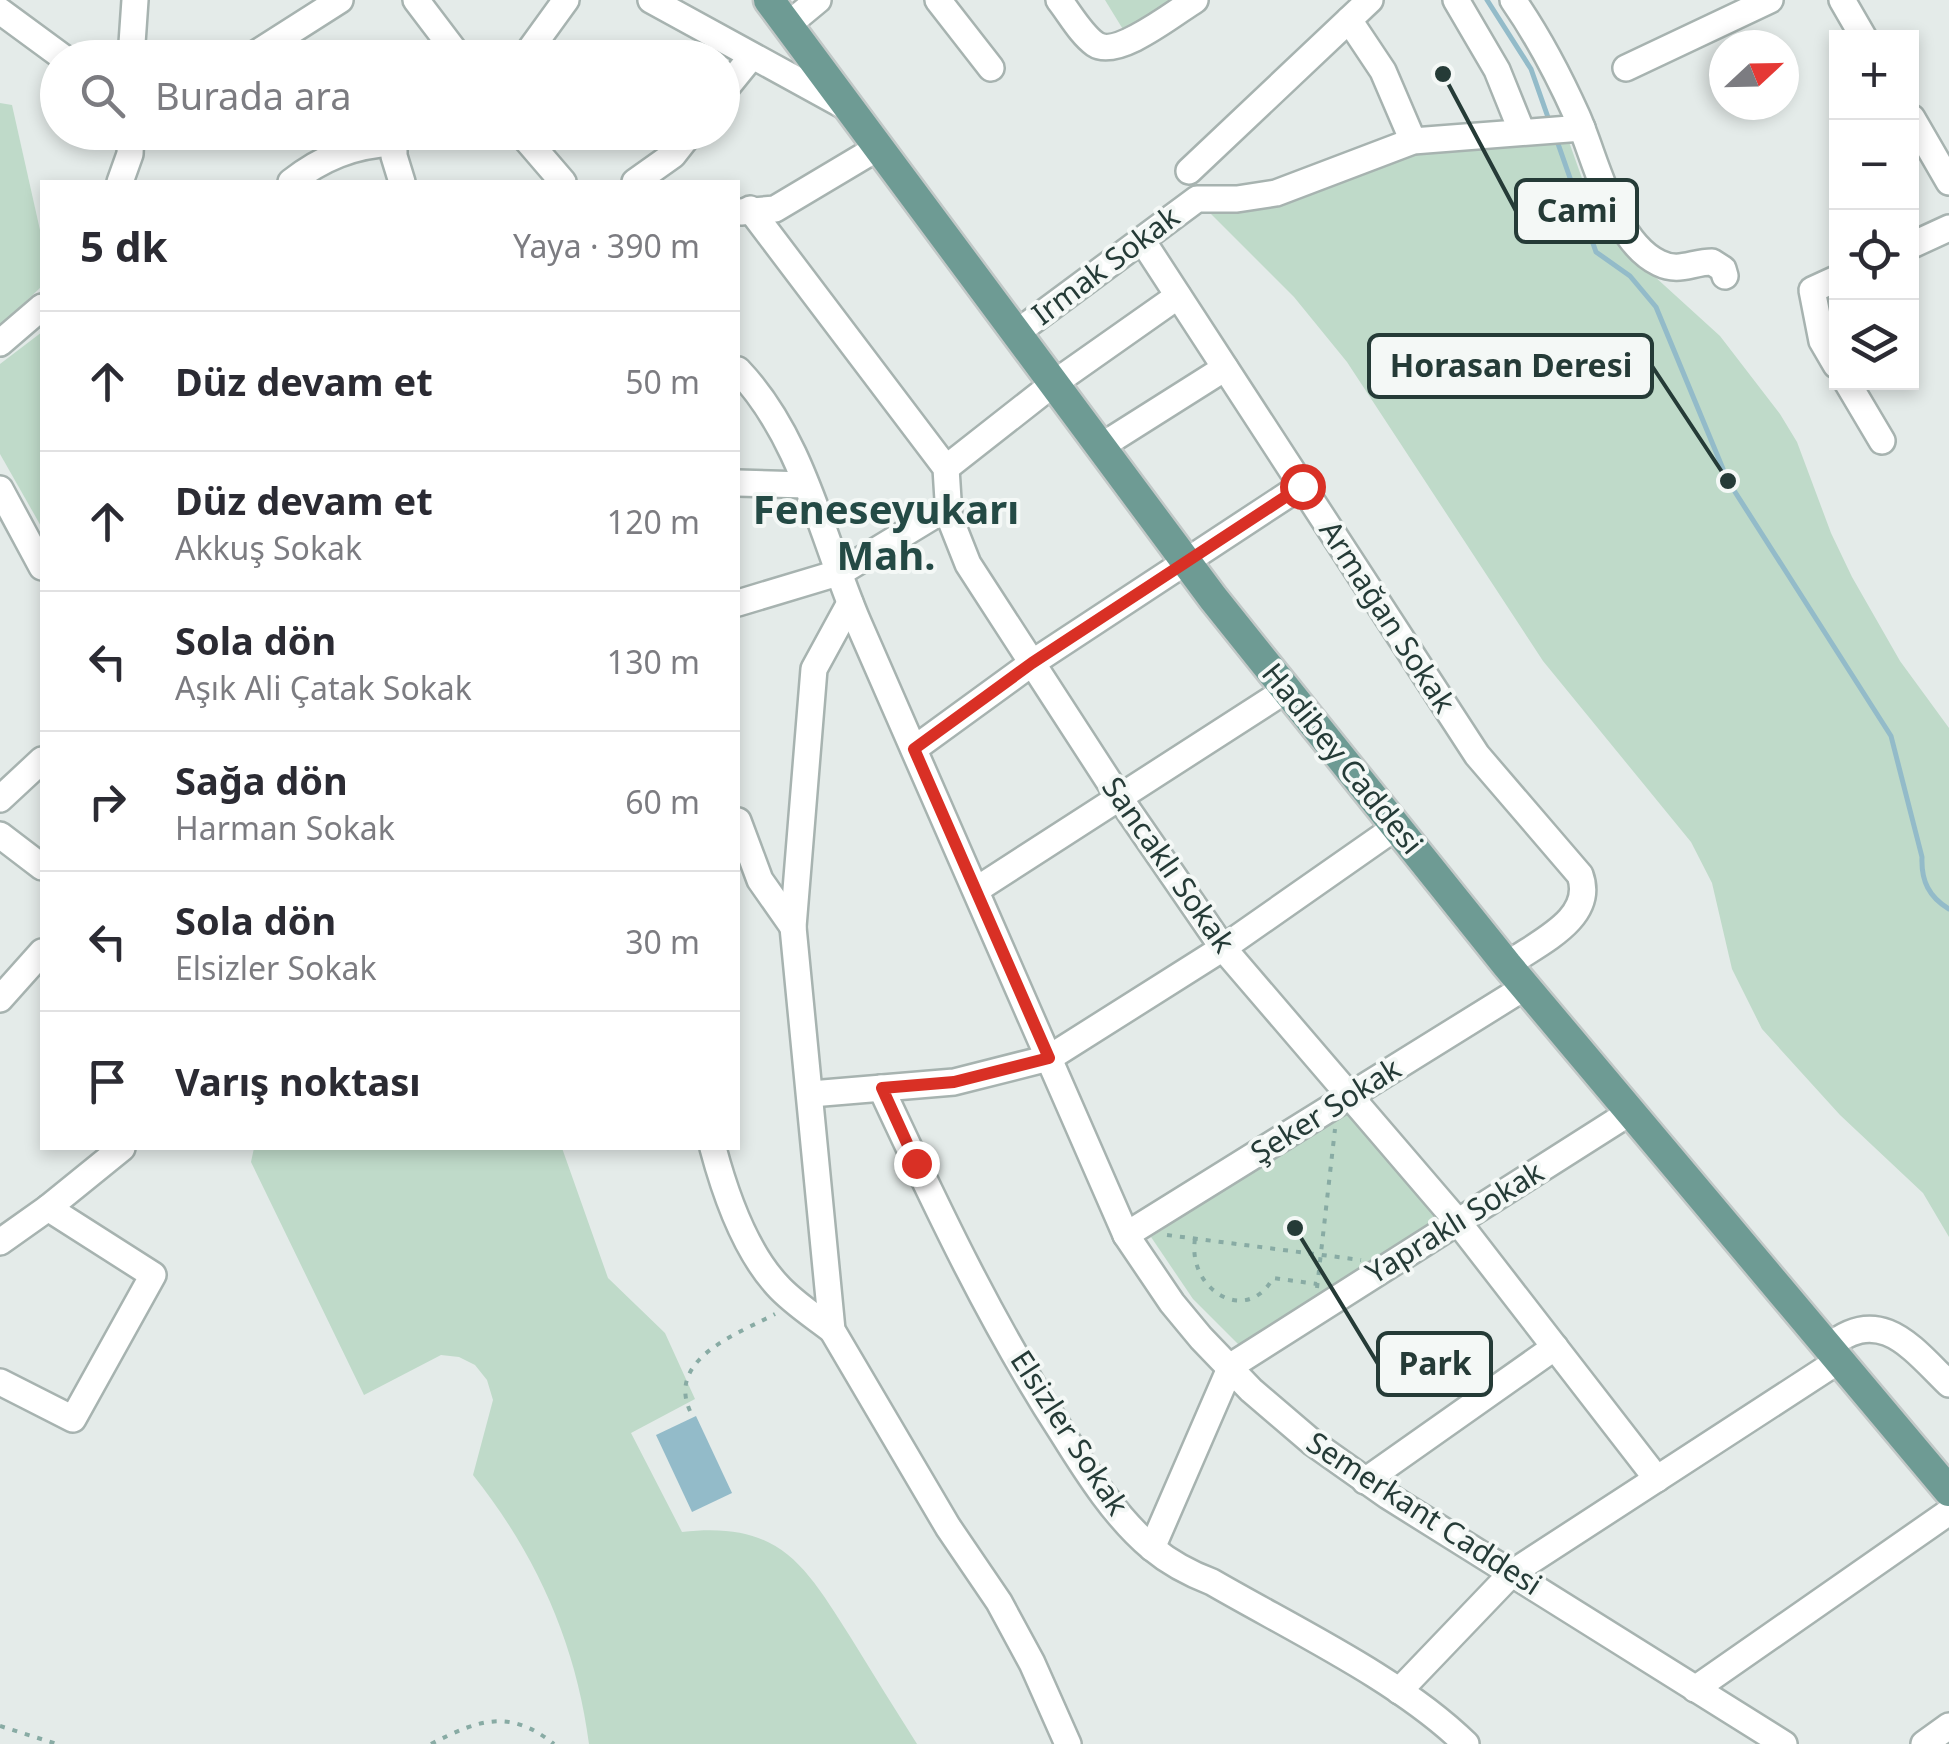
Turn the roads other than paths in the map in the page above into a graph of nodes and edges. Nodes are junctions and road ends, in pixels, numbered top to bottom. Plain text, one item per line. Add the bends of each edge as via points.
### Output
1 (135, 0) edge
2 (340, 0) edge
3 (416, 0) edge
4 (566, 0) edge
5 (651, 0) edge
6 (769, 0) edge
7 (818, 0) edge
8 (938, 0) edge
9 (1059, 0) edge
10 (1195, 0) edge
11 (1370, 0) edge
12 (1456, 0) edge
13 (1513, 0) edge
14 (1770, 0) edge
15 (1842, 0) edge
16 (0, 11) edge
17 (1349, 20) junction
18 (789, 24) junction
19 (1859, 30) edge
20 (40, 40) edge
21 (132, 40) edge
22 (277, 40) edge
23 (440, 40) edge
24 (537, 40) edge
25 (723, 40) edge
26 (740, 49) edge
27 (752, 56) junction
28 (991, 68) dead end
29 (1626, 68) dead end
30 (740, 71) edge
31 (851, 109) junction
32 (1913, 120) edge
33 (1582, 128) junction
34 (1522, 132) junction
35 (1413, 141) junction
36 (879, 147) junction
37 (130, 150) edge
38 (349, 150) edge
39 (395, 150) edge
40 (535, 150) edge
41 (677, 150) edge
42 (1189, 171) dead end
43 (121, 180) edge
44 (294, 180) edge
45 (402, 180) edge
46 (560, 180) edge
47 (638, 180) edge
48 (1949, 182) edge
49 (744, 211) edge
50 (1949, 228) edge
51 (1142, 240) junction
52 (1919, 242) edge
53 (1725, 276) dead end
54 (1829, 282) edge
55 (1178, 296) junction
56 (40, 309) edge
57 (1015, 334) junction
58 (0, 342) edge
59 (1829, 353) edge
60 (1225, 368) junction
61 (740, 372) edge
62 (1052, 384) junction
63 (1852, 390) edge
64 (1882, 441) dead end
65 (1100, 447) junction
66 (946, 468) junction
67 (740, 483) edge
68 (806, 485) junction
69 (1302, 486) junction
70 (0, 489) edge
71 (948, 507) junction
72 (1185, 561) junction
73 (40, 562) edge
74 (841, 572) junction
75 (740, 602) edge
76 (850, 602) junction
77 (1032, 663) junction
78 (1286, 690) junction
79 (914, 749) junction
80 (40, 762) edge
81 (1119, 796) junction
82 (0, 799) edge
83 (740, 826) edge
84 (1396, 827) junction
85 (0, 835) edge
86 (40, 865) edge
87 (976, 890) junction
88 (794, 926) junction
89 (1224, 948) junction
90 (40, 954) edge
91 (1516, 976) junction
92 (0, 998) edge
93 (1049, 1058) junction
94 (882, 1088) junction
95 (811, 1094) junction
96 (1344, 1100) junction
97 (1630, 1113) junction
98 (120, 1150) edge
99 (714, 1150) edge
100 (48, 1208) junction
101 (1458, 1222) junction
102 (1126, 1235) junction
103 (0, 1242) edge
104 (832, 1330) junction
105 (1555, 1347) junction
106 (1832, 1355) junction
107 (1230, 1366) junction
108 (0, 1382) edge
109 (1949, 1384) edge
110 (1656, 1479) junction
111 (1365, 1481) junction
112 (1949, 1492) edge
113 (1949, 1512) edge
114 (1152, 1548) junction
115 (1512, 1573) junction
116 (1695, 1689) junction
117 (1400, 1691) junction
118 (1949, 1726) edge
119 (1762, 1736) edge
120 (1068, 1744) edge
121 (1466, 1744) edge
122 (1784, 1744) edge
123 (1924, 1744) edge

1 - 21 street
2 - 22 street
3 - 23 street
4 - 24 street
5 - 25 street
6 - 18 main road, Hadibey Caddesi
7 - 18 street
8 - 28 street
9 - 10 street via 1092,42 1109,49
11 - 17 street
12 - 34 street
13 - 33 street
14 - 29 street
15 - 19 street
16 - 20 street
17 - 35 street via 1383,71
17 - 42 street
18 - 31 main road, Hadibey Caddesi
26 - 27 street
27 - 30 street
27 - 31 street
31 - 36 main road, Hadibey Caddesi
32 - 48 street
33 - 34 street
33 - 53 street via 1612,204 1646,254 1676,268 1712,262
34 - 35 street
35 - 51 street, Irmak Sokak via 1276,192 1197,199
36 - 49 street via 775,208
36 - 57 main road, Hadibey Caddesi
37 - 43 street
38 - 44 street
39 - 45 street
40 - 46 street
41 - 47 street
49 - 66 street
50 - 52 street
51 - 55 street, Armağan Sokak
51 - 57 street, Irmak Sokak
54 - 59 street via 1812,290
55 - 60 street, Armağan Sokak
55 - 62 street
56 - 58 street
57 - 62 main road, Hadibey Caddesi
60 - 65 street
60 - 69 street, Armağan Sokak
61 - 68 street, Semerkant Caddesi via 758,391
62 - 65 main road, Hadibey Caddesi
62 - 66 street
63 - 64 street
65 - 72 main road, Hadibey Caddesi
66 - 71 street, Sancaklı Sokak
67 - 68 street
68 - 74 street, Semerkant Caddesi
69 - 72 street
69 - 91 street, Armağan Sokak via 1477,755 1580,875 1584,894 1574,917
70 - 73 street
71 - 74 street
71 - 77 street, Sancaklı Sokak via 968,564
72 - 77 street
72 - 78 main road, Hadibey Caddesi
74 - 75 street
74 - 76 street, Semerkant Caddesi
76 - 79 street, Semerkant Caddesi
76 - 88 street via 814,668
77 - 79 street
77 - 81 street, Sancaklı Sokak
78 - 81 street
78 - 84 main road, Hadibey Caddesi
79 - 87 street, Semerkant Caddesi
80 - 82 street
81 - 87 street
81 - 89 street, Sancaklı Sokak
83 - 88 street via 760,880
84 - 89 street
84 - 91 main road, Hadibey Caddesi
85 - 86 street
87 - 93 street, Semerkant Caddesi
88 - 95 street
89 - 93 street
89 - 96 street, Sancaklı Sokak
90 - 92 street
91 - 96 street, Şeker Sokak
91 - 97 main road, Hadibey Caddesi
93 - 94 street via 954,1082
93 - 102 street, Semerkant Caddesi
94 - 95 street
94 - 114 street, Elsizler Sokak via 1032,1384 1099,1488
95 - 104 street
96 - 101 street, Sancaklı Sokak
96 - 102 street, Şeker Sokak
97 - 101 street, Yapraklı Sokak
97 - 106 main road, Hadibey Caddesi
98 - 100 street
99 - 104 street via 748,1238 777,1285
100 - 103 street
100 - 108 street via 153,1275 73,1419
101 - 105 street, Sancaklı Sokak
101 - 107 street, Yapraklı Sokak
102 - 107 street, Semerkant Caddesi via 1172,1303
104 - 120 street via 999,1602
105 - 110 street, Sancaklı Sokak
105 - 111 street
106 - 109 street via 1853,1333 1887,1331
106 - 110 street
106 - 112 main road, Hadibey Caddesi
107 - 111 street, Semerkant Caddesi via 1277,1414
107 - 114 street
110 - 115 street
111 - 115 street, Semerkant Caddesi
113 - 116 street
114 - 117 street, Elsizler Sokak
115 - 116 street, Semerkant Caddesi
115 - 117 street
116 - 119 street, Semerkant Caddesi
117 - 121 street, Elsizler Sokak
118 - 123 street
119 - 122 street, Semerkant Caddesi

